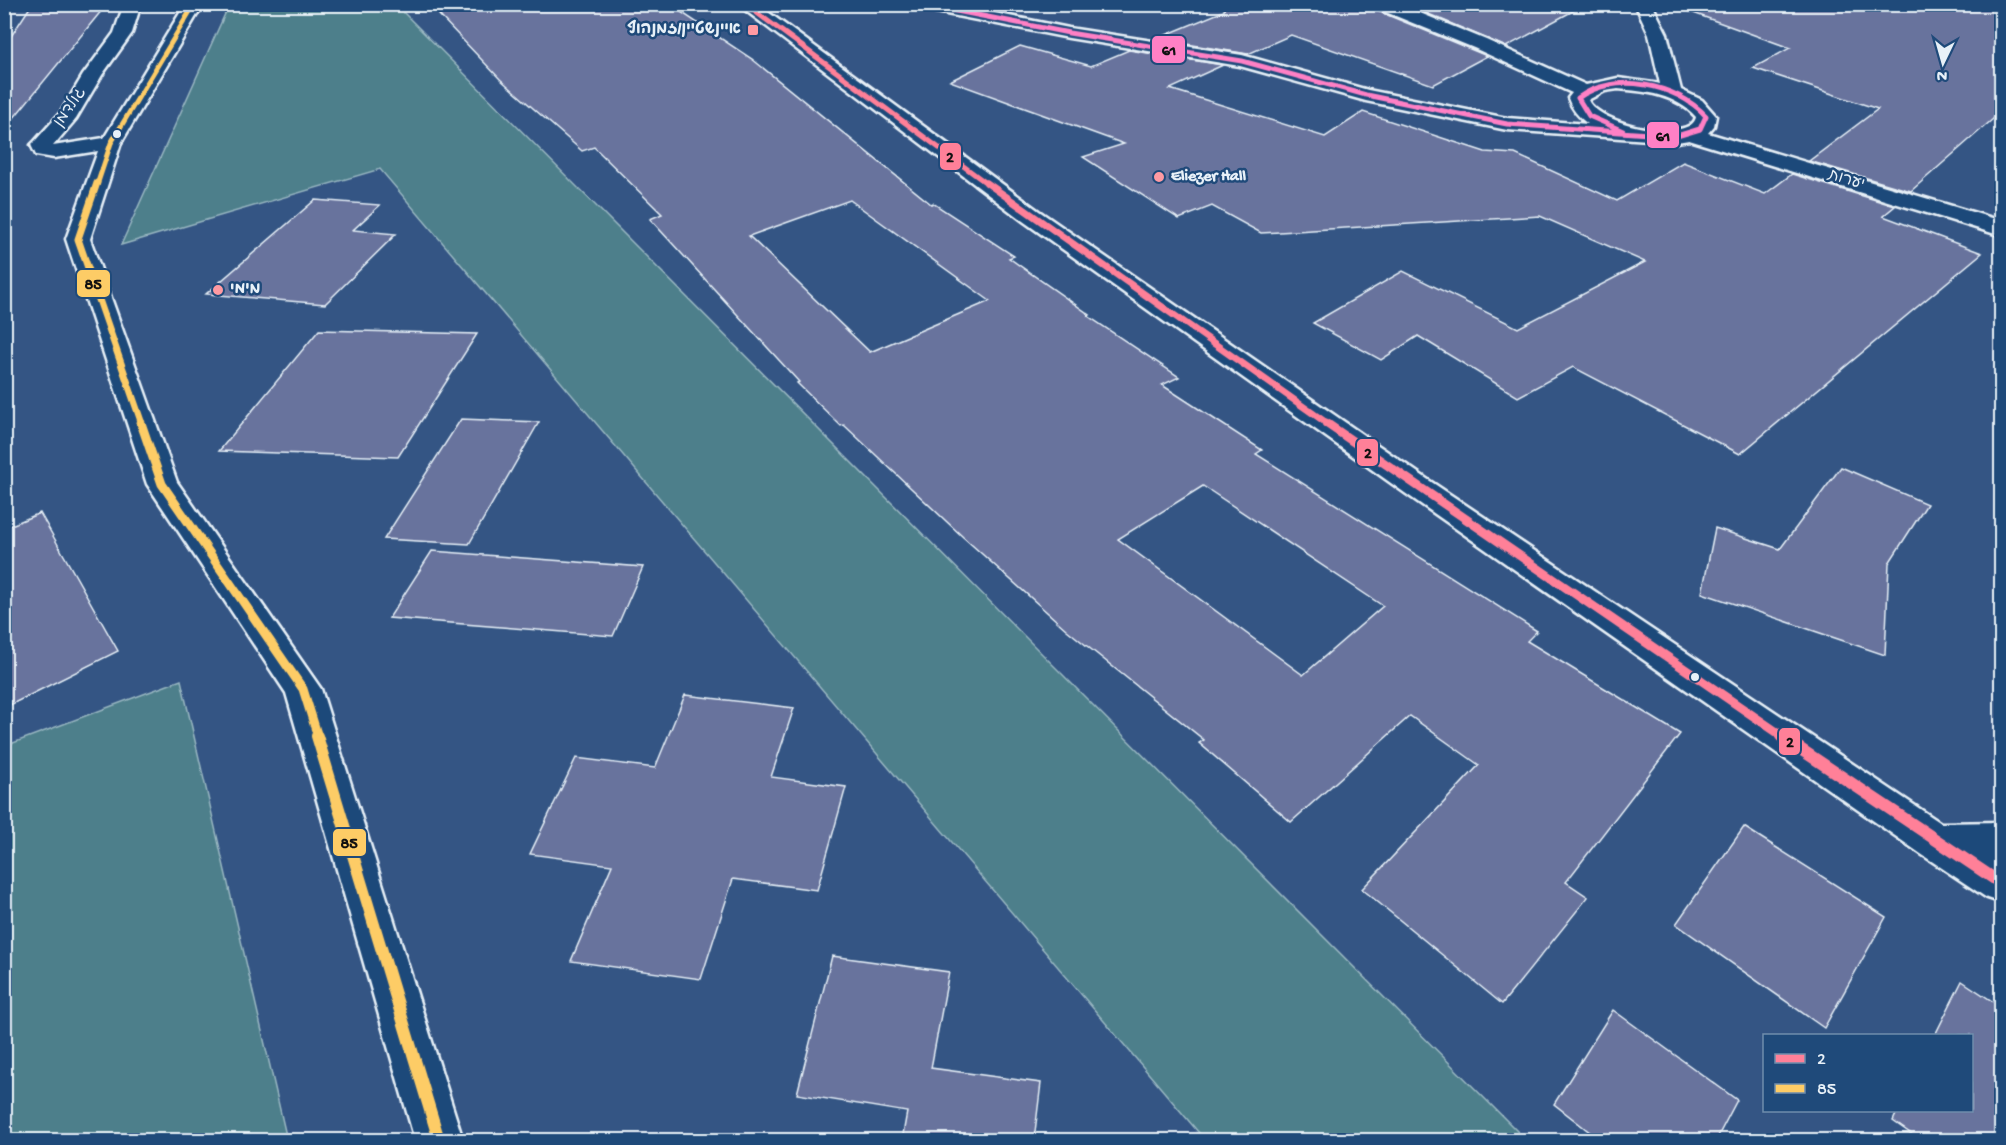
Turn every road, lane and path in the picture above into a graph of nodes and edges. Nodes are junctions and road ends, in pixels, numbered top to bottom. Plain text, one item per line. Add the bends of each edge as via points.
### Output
1 (133, 4) edge
2 (190, 4) edge
3 (745, 4) edge
4 (921, 4) edge
5 (1382, 4) edge
6 (1643, 4) edge
7 (1584, 91) junction
8 (1672, 93) junction
9 (1623, 130) junction
10 (1690, 134) junction
11 (111, 142) junction
12 (2001, 229) edge
13 (2001, 840) edge
14 (1935, 841) junction
15 (2001, 884) edge
16 (439, 1140) edge

1 - 11 street, גולדמן via 123,33 69,115 42,145 43,151 54,152
2 - 11 street via 192,8
3 - 14 street via 1031,216 1416,486
4 - 9 street via 1242,61 1366,95 1508,124
5 - 7 street
6 - 8 street via 1657,34
7 - 8 street via 1626,84
7 - 9 street via 1578,98 1586,114
8 - 10 street via 1696,105 1706,116 1703,128
9 - 10 street via 1663,137
10 - 12 street, יערות
11 - 16 street via 78,239 162,484 303,689
13 - 14 street
14 - 15 street

